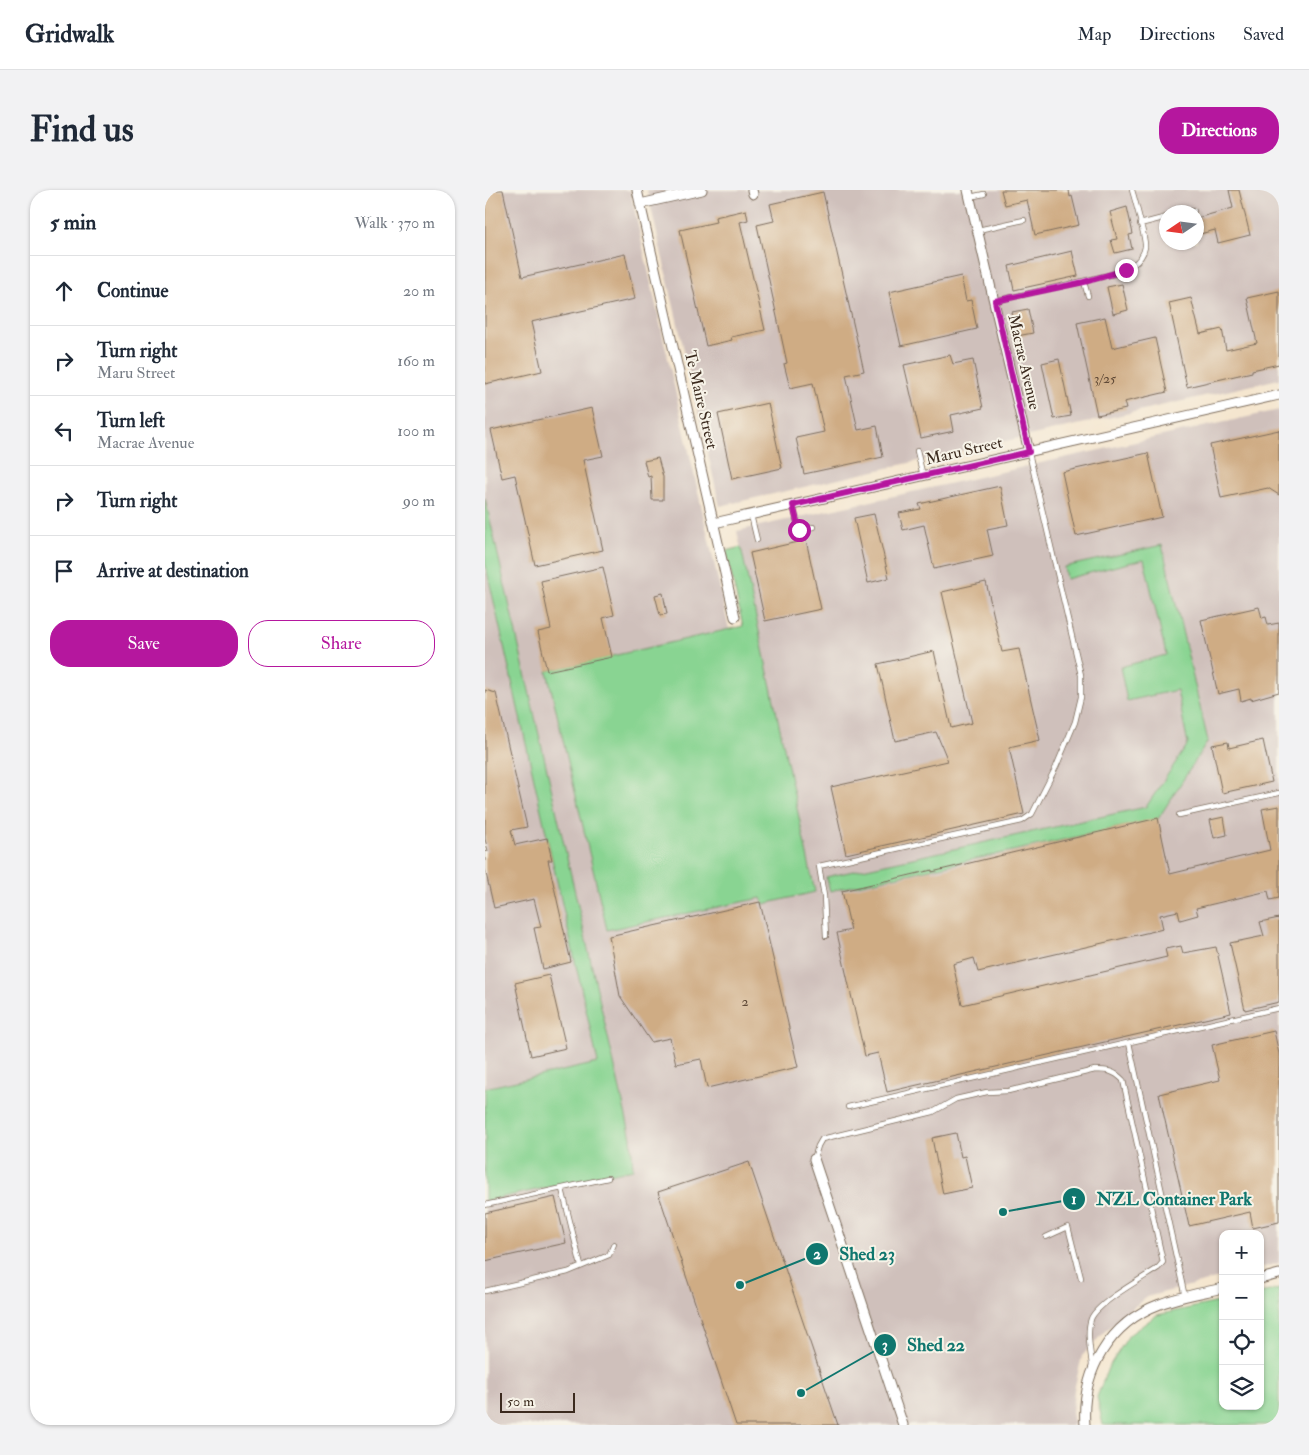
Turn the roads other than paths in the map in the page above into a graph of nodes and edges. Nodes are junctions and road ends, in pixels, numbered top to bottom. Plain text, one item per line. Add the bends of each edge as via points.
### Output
1 (637, 190) edge
2 (702, 190) edge
3 (1132, 190) edge
4 (969, 194) edge
5 (984, 194) dead end
6 (640, 204) junction
7 (1024, 220) dead end
8 (1159, 220) edge
9 (1140, 224) junction
10 (978, 230) junction
11 (1084, 282) junction
12 (1088, 296) dead end
13 (995, 301) junction
14 (1279, 395) edge
15 (917, 451) dead end
16 (1029, 452) junction
17 (923, 476) junction
18 (793, 505) junction
19 (751, 515) junction
20 (714, 523) junction
21 (813, 527) dead end
22 (757, 540) dead end
23 (735, 617) dead end
24 (1279, 793) edge
25 (1179, 815) dead end
26 (826, 936) dead end
27 (1279, 1008) edge
28 (1129, 1043) junction
29 (848, 1107) dead end
30 (814, 1159) joint
31 (607, 1178) dead end
32 (563, 1189) junction
33 (485, 1205) edge
34 (1046, 1237) dead end
35 (614, 1244) dead end
36 (581, 1266) junction
37 (1279, 1274) edge
38 (1081, 1278) dead end
39 (1264, 1278) edge
40 (1219, 1289) edge
41 (485, 1291) edge
42 (1185, 1297) junction
43 (1093, 1370) junction
44 (903, 1425) edge
45 (1085, 1425) edge

1 - 6 street, Te Maire Street
2 - 6 street
3 - 9 lane
4 - 5 lane
4 - 10 street, Macrae Avenue
6 - 20 street, Te Maire Street
7 - 10 lane
8 - 9 lane
9 - 11 lane via 1145,247 1137,262 1126,270
10 - 13 street, Macrae Avenue
11 - 12 lane
11 - 13 lane
13 - 16 street, Macrae Avenue
14 - 16 street, Maru Street
15 - 17 lane
16 - 17 street, Maru Street
16 - 26 lane via 1081,675 1079,706 1064,749 1031,814 1022,821 819,866
17 - 18 street, Maru Street
18 - 19 street, Maru Street
18 - 21 lane via 799,530
19 - 20 street, Maru Street
19 - 22 lane
20 - 23 street, Te Maire Street
24 - 25 lane
27 - 28 lane
28 - 29 lane
28 - 42 lane
30 - 43 lane via 822,1139 933,1112 956,1099 1008,1091 1095,1070 1115,1072 1123,1080 1163,1262 1102,1306 1091,1319 1089,1335
30 - 44 street
31 - 32 lane
32 - 33 lane
32 - 36 lane
34 - 38 lane via 1068,1227
35 - 36 lane via 609,1255
36 - 41 lane
37 - 39 street
40 - 42 street
42 - 43 street via 1160,1303 1129,1321 1105,1346
43 - 45 street via 1084,1402

